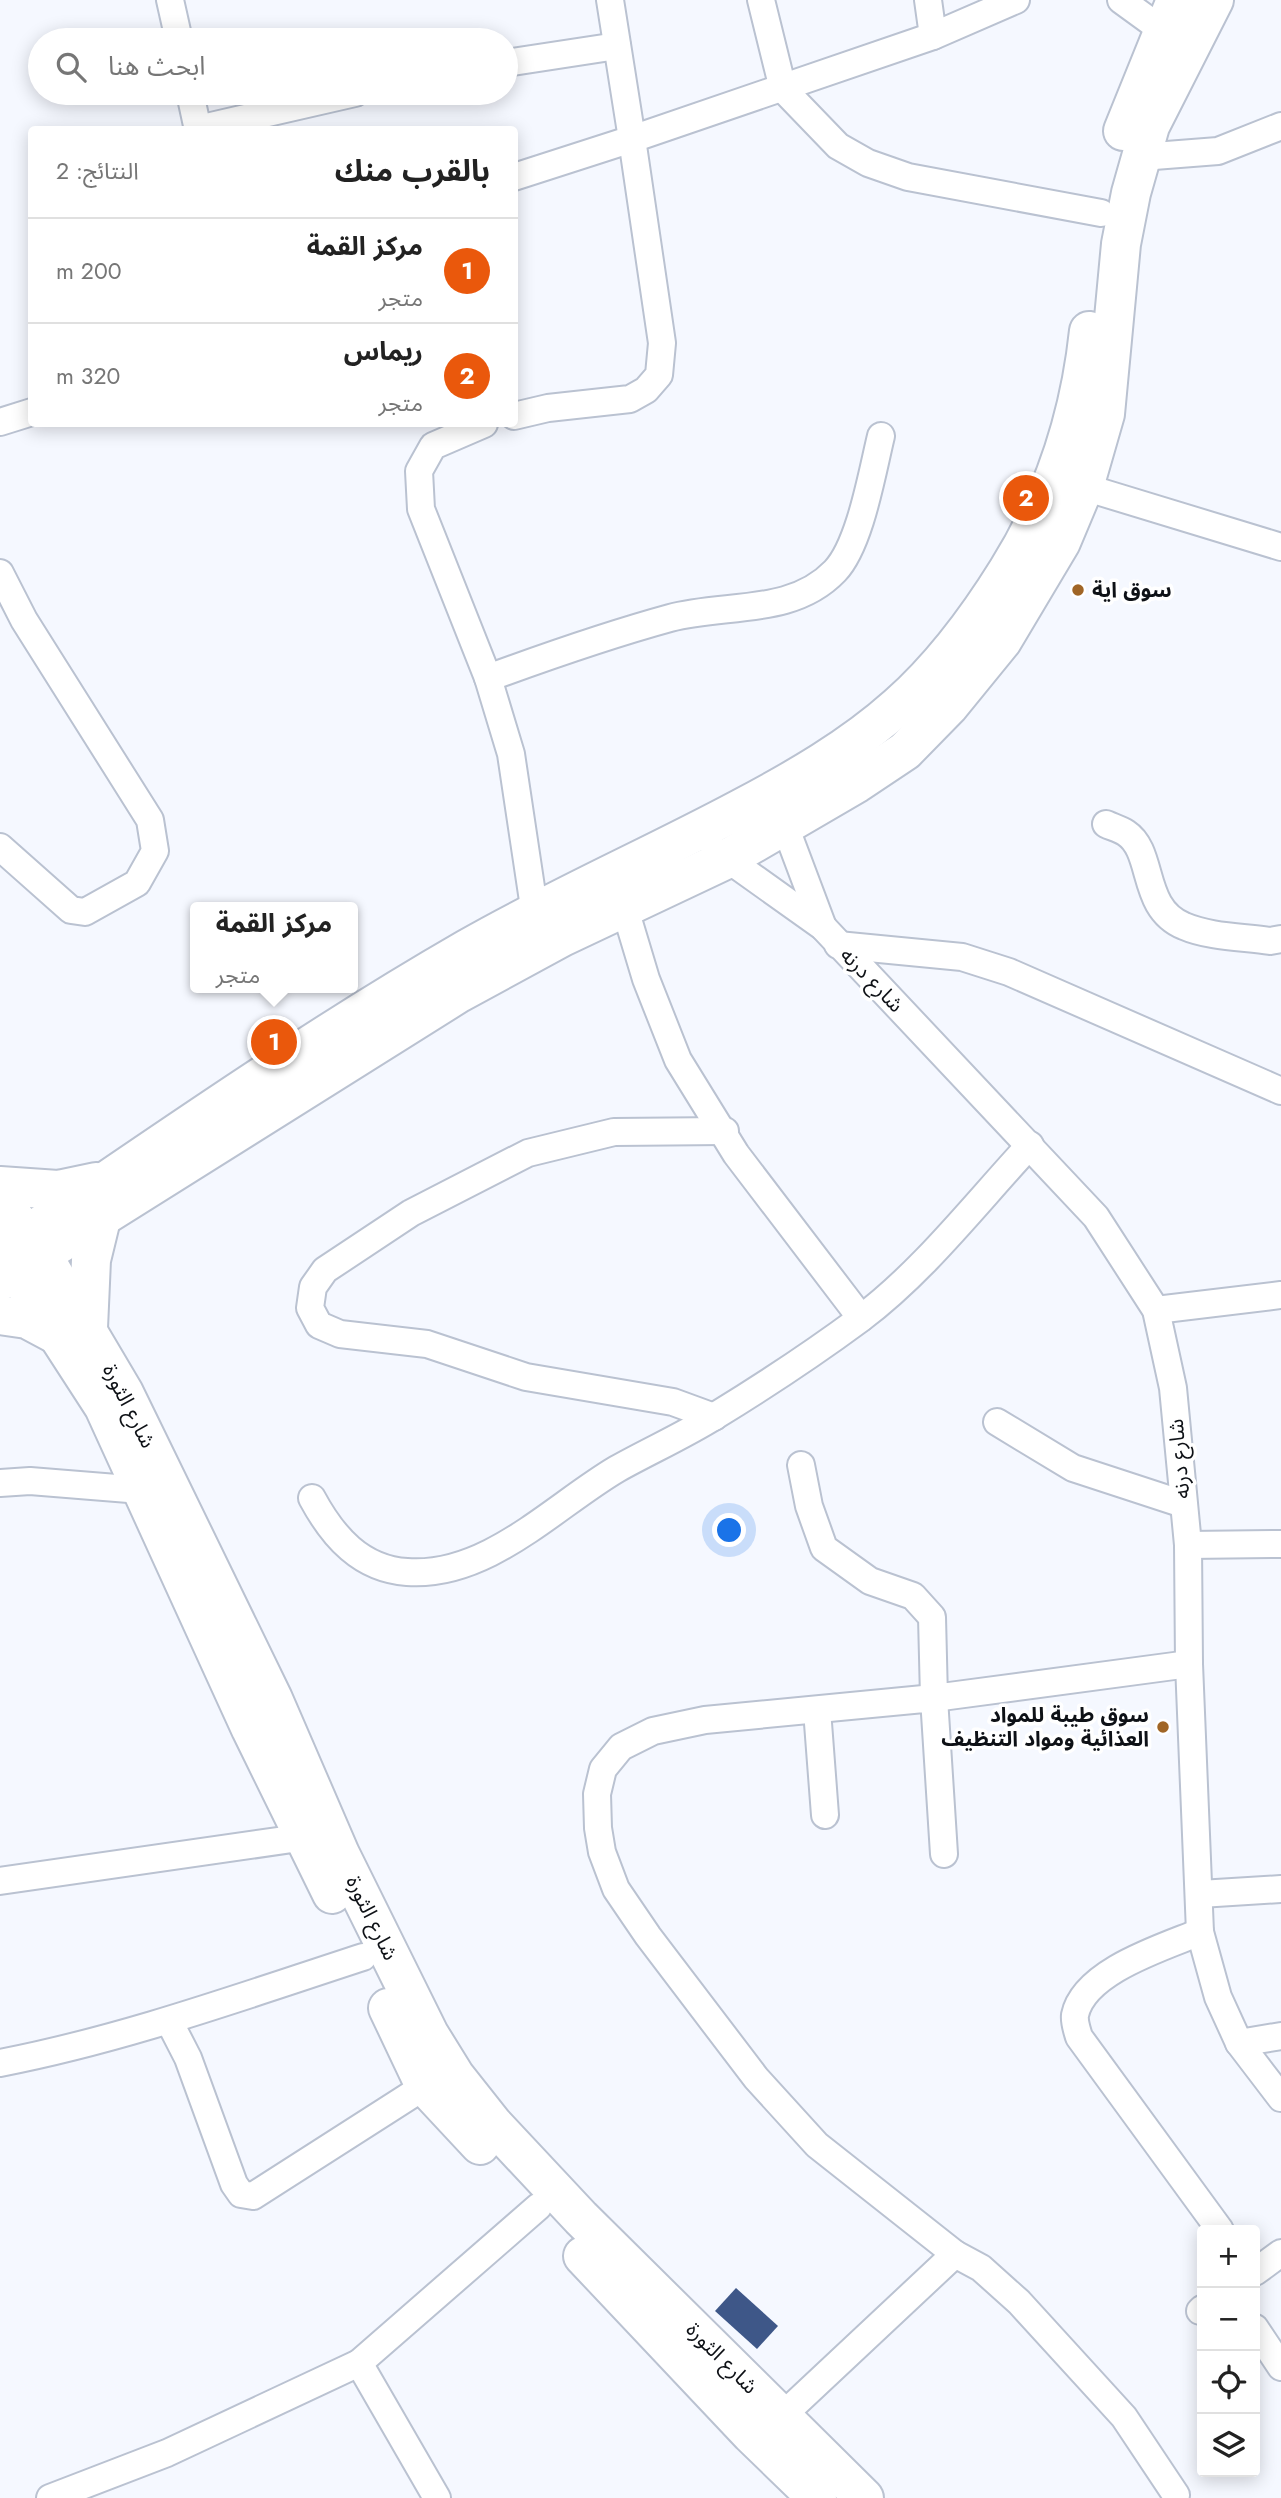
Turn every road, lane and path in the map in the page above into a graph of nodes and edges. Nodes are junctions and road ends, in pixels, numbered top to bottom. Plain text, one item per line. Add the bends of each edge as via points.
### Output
1 (170, 0) edge
2 (610, 0) edge
3 (761, 0) edge
4 (928, 0) edge
5 (1016, 0) edge
6 (1121, 0) edge
7 (1214, 0) edge
8 (1176, 26) edge
9 (176, 28) edge
10 (933, 36) junction
11 (617, 46) junction
12 (518, 61) edge
13 (783, 89) junction
14 (193, 105) edge
15 (303, 105) edge
16 (197, 126) edge
17 (211, 126) edge
18 (1281, 126) edge
19 (632, 139) junction
20 (1141, 157) junction
21 (518, 176) edge
22 (1101, 213) junction
23 (28, 413) edge
24 (518, 415) edge
25 (0, 422) edge
26 (477, 427) edge
27 (881, 436) dead end
28 (1084, 487) junction
29 (1281, 547) edge
30 (0, 573) edge
31 (488, 678) junction
32 (779, 808) junction
33 (1106, 824) dead end
34 (696, 832) junction
35 (0, 847) edge
36 (725, 860) junction
37 (625, 909) junction
38 (535, 914) junction
39 (831, 936) junction
40 (1281, 939) edge
41 (1281, 1091) edge
42 (725, 1131) junction
43 (1030, 1145) junction
44 (108, 1180) junction
45 (0, 1186) edge
46 (0, 1199) edge
47 (101, 1219) junction
48 (13, 1255) edge
49 (1281, 1295) edge
50 (1156, 1310) junction
51 (0, 1315) edge
52 (861, 1318) junction
53 (72, 1331) junction
54 (714, 1417) junction
55 (997, 1422) dead end
56 (801, 1465) dead end
57 (0, 1483) edge
58 (141, 1490) junction
59 (313, 1498) dead end
60 (1183, 1504) junction
61 (1281, 1544) edge
62 (1188, 1545) junction
63 (1189, 1664) junction
64 (934, 1698) junction
65 (817, 1710) junction
66 (825, 1815) dead end
67 (317, 1835) junction
68 (944, 1854) dead end
69 (0, 1881) edge
70 (1281, 1889) edge
71 (1199, 1894) junction
72 (1200, 1932) junction
73 (363, 1957) junction
74 (169, 2021) junction
75 (1281, 2036) edge
76 (1239, 2043) junction
77 (0, 2063) edge
78 (425, 2086) junction
79 (1281, 2098) edge
80 (538, 2207) junction
81 (1216, 2225) edge
82 (1281, 2253) edge
83 (955, 2254) junction
84 (1260, 2268) edge
85 (1260, 2336) edge
86 (359, 2363) junction
87 (1281, 2367) edge
88 (781, 2417) junction
89 (1176, 2495) dead end
90 (50, 2498) edge
91 (437, 2498) edge
92 (817, 2498) edge
93 (864, 2498) edge

1 - 9 street
2 - 11 street
3 - 13 street
4 - 10 street
5 - 10 street
6 - 8 street
7 - 8 main road
8 - 20 main road
8 - 22 main road via 1118,145
10 - 13 street
11 - 12 street
11 - 19 street
13 - 19 street
13 - 22 street via 838,146 868,163 908,177
14 - 16 street
15 - 17 street
18 - 20 street via 1218,151
19 - 21 street
19 - 24 street via 662,343 659,375 630,400
20 - 28 main road via 1121,244 1105,414
22 - 32 main road via 1077,409 1028,538 950,653 898,706
23 - 25 street
26 - 31 street via 433,446 419,471 421,509
27 - 31 street via 858,529 838,569 815,590 789,601 673,617
28 - 29 street
28 - 32 main road via 1061,542 1003,641 949,706 905,751
30 - 35 street via 24,620 150,820 155,851 137,883 85,912 72,910
31 - 38 street via 511,754
32 - 34 main road
32 - 36 main road
32 - 39 street, شارع درنه
33 - 40 street via 1127,833 1139,848 1147,880 1163,911 1184,926
34 - 36 street, شارع درنه
34 - 38 main road
36 - 37 main road
36 - 39 street, شارع درنه
37 - 42 street via 678,1060
37 - 47 main road via 459,993
38 - 44 main road via 392,993
39 - 41 street via 962,957 1009,972
39 - 43 street, شارع درنه
42 - 52 street via 736,1154
42 - 54 street via 614,1132 528,1153 411,1213 325,1270 313,1287 310,1308 319,1325 340,1334 428,1344 526,1377 673,1402
43 - 50 street, شارع درنه via 1096,1217
43 - 52 street via 908,1276
44 - 45 main road via 58,1190
44 - 48 main road
46 - 48 main road, شارع الثورة
47 - 48 main road
47 - 53 main road
48 - 53 main road, شارع الثورة
49 - 50 street
50 - 60 street, شارع درنه via 1173,1388
51 - 53 main road
52 - 54 street
53 - 58 main road, شارع الثورة
53 - 67 main road, شارع الثورة via 124,1393 261,1675
54 - 59 street via 615,1470 498,1549 443,1570 409,1573 384,1569 361,1558 325,1522
55 - 60 street via 1073,1468
56 - 64 street via 824,1548 870,1581 913,1596 932,1617
57 - 58 street
58 - 67 main road, شارع الثورة
60 - 62 street, شارع درنه
61 - 62 street
62 - 63 street, شارع درنه
63 - 64 street
63 - 71 street, شارع درنه
64 - 65 street
64 - 68 street
65 - 66 street
65 - 83 street via 705,1720 653,1731 621,1747 603,1769 597,1794 602,1852 616,1889 755,2078 817,2145
67 - 69 street
67 - 73 main road, شارع الثورة
67 - 88 main road, شارع الثورة via 454,2076 580,2218
70 - 71 street
71 - 72 street, شارع درنه
72 - 76 street, شارع درنه via 1218,1997
72 - 81 street via 1138,1956 1106,1976 1082,1998 1074,2017 1079,2037
73 - 74 street
73 - 78 main road, شارع الثورة
74 - 77 street
74 - 78 street via 241,2194 253,2196
75 - 76 street
76 - 79 street, شارع درنه
78 - 80 main road, شارع الثورة
80 - 86 street
80 - 92 main road, شارع الثورة
82 - 84 street
83 - 88 street
83 - 89 street via 981,2268 1045,2330 1124,2417
85 - 87 street
86 - 90 street via 167,2453
86 - 91 street
88 - 93 main road, شارع الثورة

